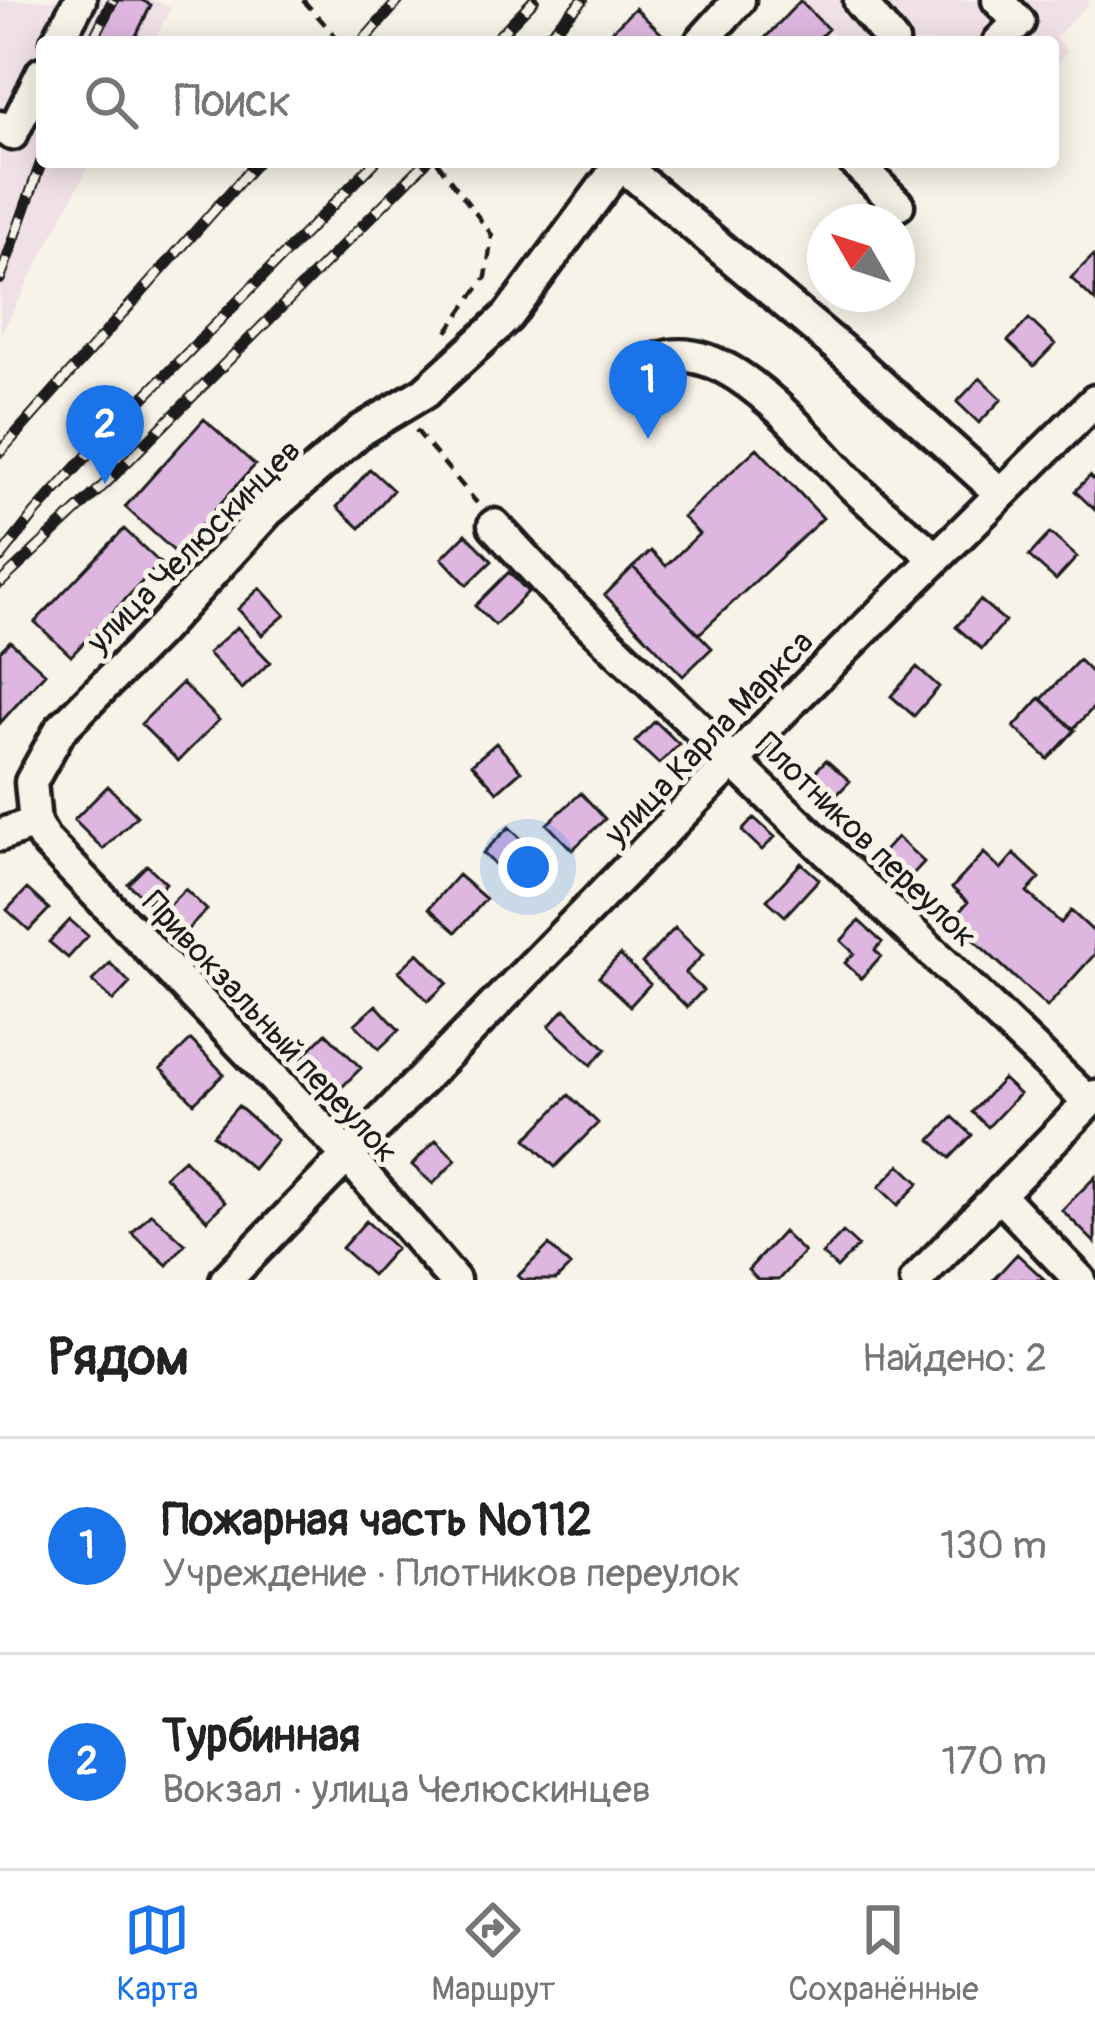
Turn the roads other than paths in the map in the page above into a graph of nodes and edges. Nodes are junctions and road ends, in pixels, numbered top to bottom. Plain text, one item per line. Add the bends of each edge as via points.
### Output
1 (80, 0) edge
2 (739, 0) edge
3 (862, 0) edge
4 (998, 0) edge
5 (60, 36) edge
6 (717, 36) edge
7 (888, 36) edge
8 (1005, 36) edge
9 (36, 85) edge
10 (0, 127) edge
11 (619, 168) edge
12 (627, 168) edge
13 (861, 168) edge
14 (897, 204) edge
15 (638, 371) dead end
16 (1095, 401) edge
17 (1001, 494) junction
18 (494, 525) dead end
19 (936, 558) junction
20 (735, 762) junction
21 (35, 823) junction
22 (0, 836) edge
23 (1092, 1099) edge
24 (347, 1155) junction
25 (999, 1195) junction
26 (226, 1280) edge
27 (454, 1280) edge
28 (916, 1280) edge
29 (1081, 1280) edge

1 - 5 street
2 - 6 street
3 - 7 street
4 - 8 street via 1019,22
9 - 10 street via 12,134
11 - 21 street, улица Челюскинцев via 508,316 425,392 360,430 268,511 60,730 31,782
12 - 17 street
13 - 14 street
15 - 19 street via 680,353 709,358 793,420
16 - 17 street, улица Карла Маркса
17 - 19 street, улица Карла Маркса
18 - 20 street, Плотников переулок
19 - 20 street, улица Карла Маркса
20 - 23 street, Плотников переулок
20 - 24 street, улица Карла Маркса
21 - 22 street
21 - 24 street, Привокзальный переулок
23 - 25 street
24 - 26 street, улица Карла Маркса
24 - 27 street, Привокзальный переулок
25 - 28 street
25 - 29 street

